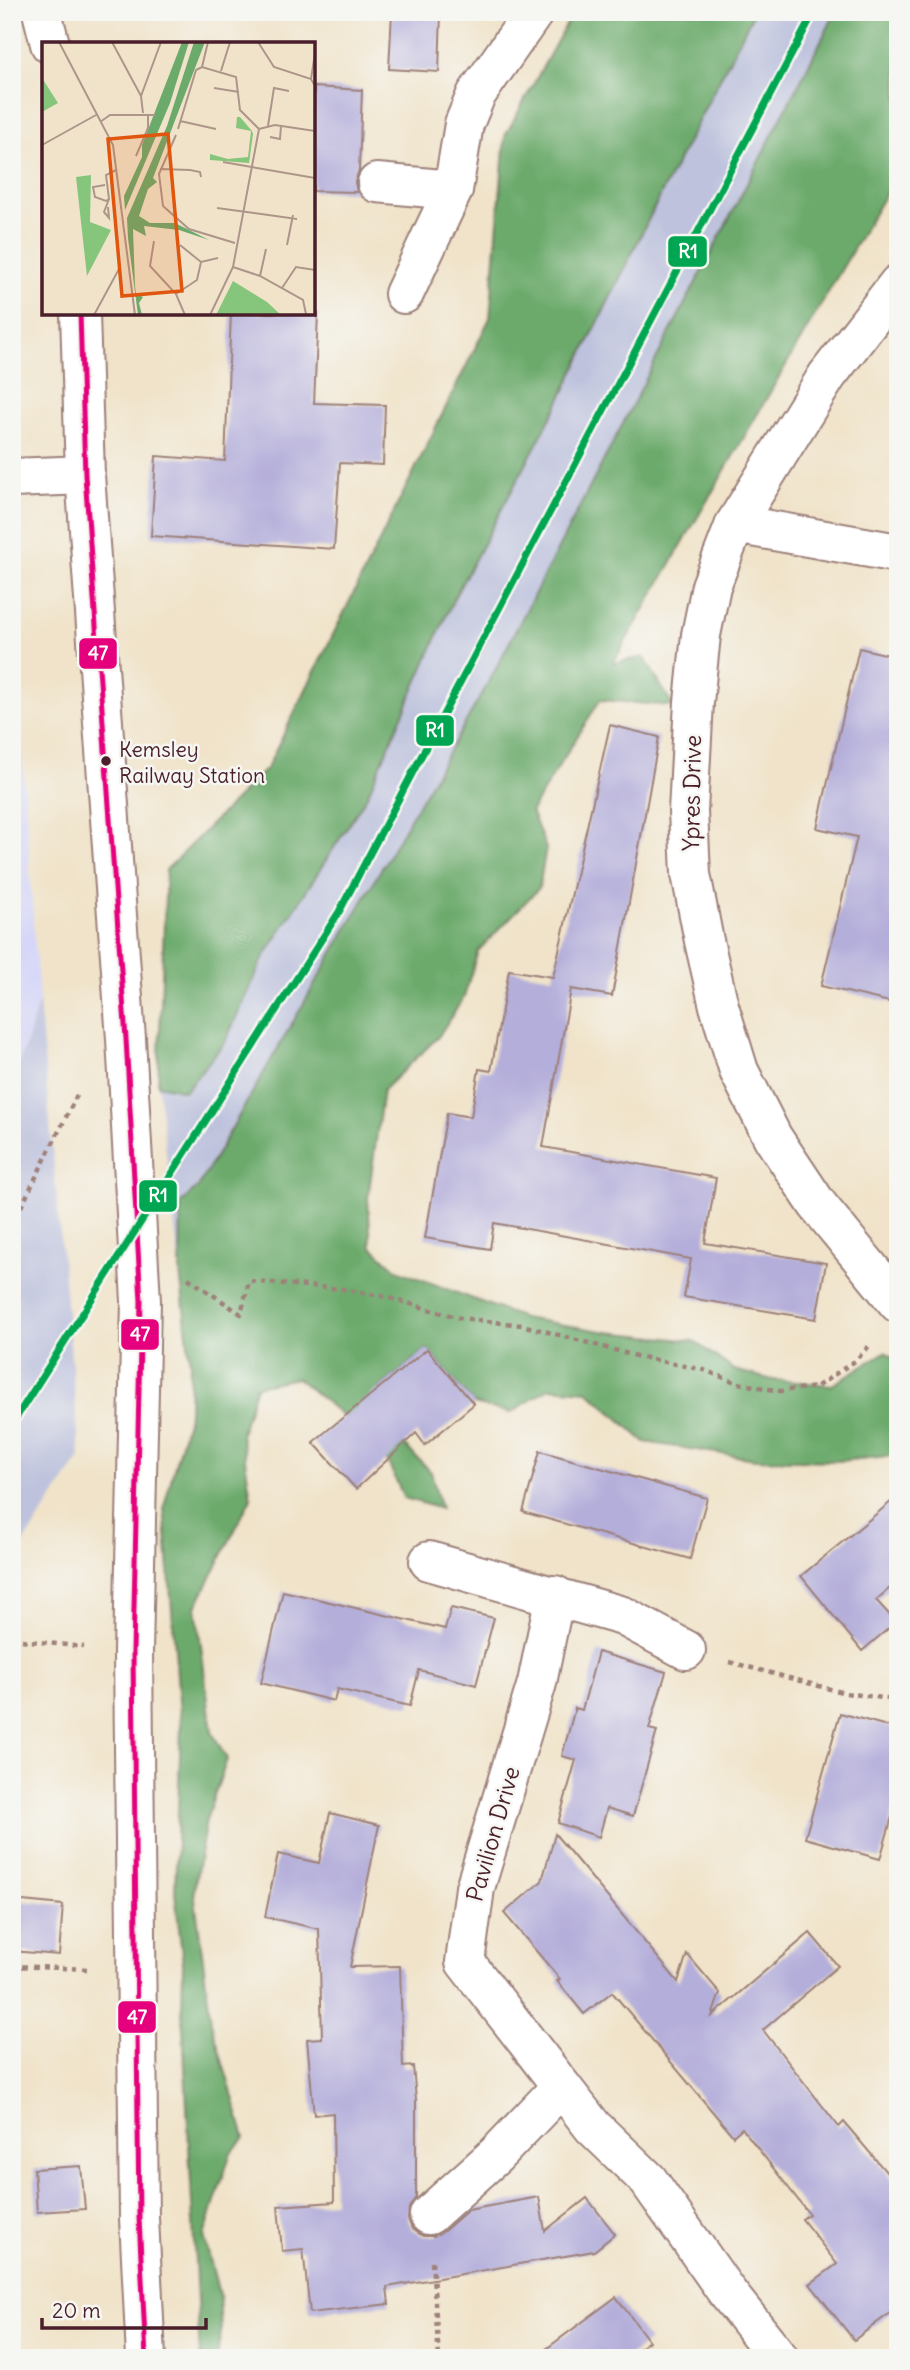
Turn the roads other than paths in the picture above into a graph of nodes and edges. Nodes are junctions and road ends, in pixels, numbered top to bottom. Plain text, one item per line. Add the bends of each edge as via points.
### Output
1 (41, 12) edge
2 (534, 12) edge
3 (49, 42) edge
4 (377, 183) dead end
5 (453, 190) junction
6 (898, 284) edge
7 (404, 294) dead end
8 (80, 315) edge
9 (85, 475) junction
10 (12, 478) edge
11 (735, 524) junction
12 (898, 553) edge
13 (898, 1303) edge
14 (429, 1561) dead end
15 (555, 1595) junction
16 (685, 1650) road end
17 (561, 2087) junction
18 (429, 2215) road end
19 (146, 2358) edge
20 (779, 2358) edge

1 - 3 street
2 - 5 street via 476,95 464,124
4 - 5 street
5 - 7 street
6 - 11 street, Ypres Drive via 827,376
8 - 9 street
9 - 10 street
9 - 19 street via 141,1301 133,1652 139,2218
11 - 12 street
11 - 13 street, Ypres Drive via 712,586 694,702 688,824 691,874 704,941 738,1070 773,1138 817,1204
14 - 15 street
15 - 16 street via 623,1616
15 - 17 street, Pavilion Drive via 537,1683 475,1888 465,1962
17 - 18 street via 496,2155
17 - 20 street, Pavilion Drive via 593,2127 648,2180

